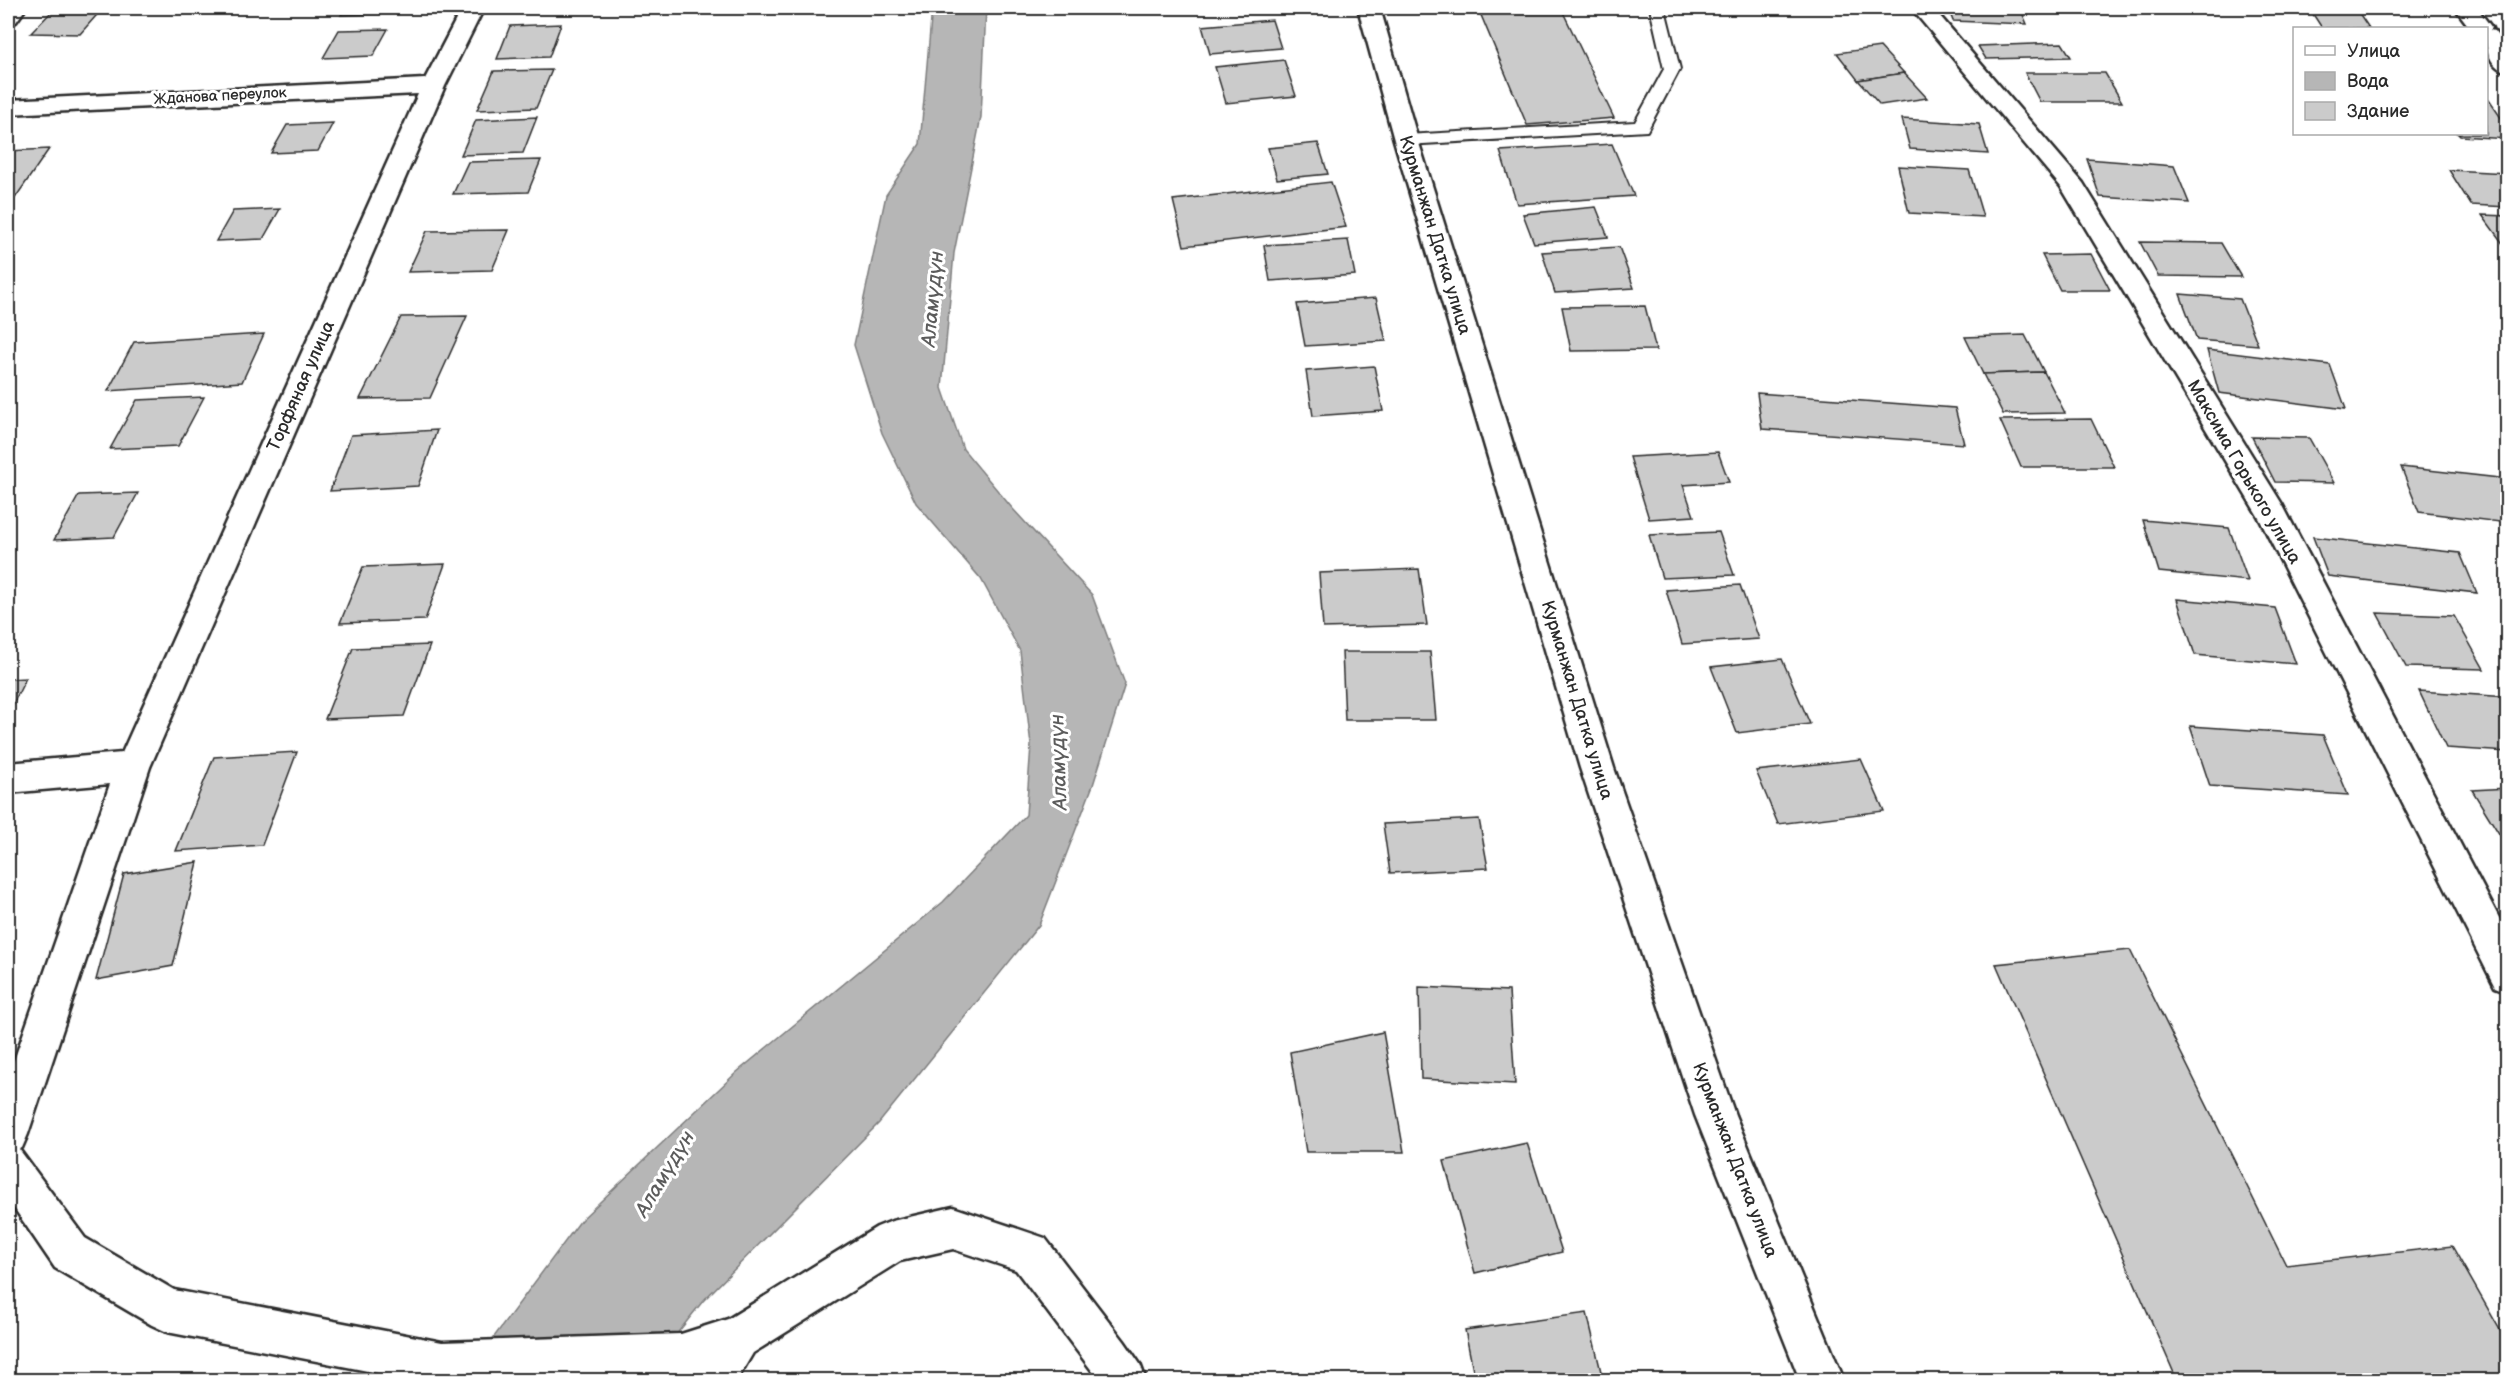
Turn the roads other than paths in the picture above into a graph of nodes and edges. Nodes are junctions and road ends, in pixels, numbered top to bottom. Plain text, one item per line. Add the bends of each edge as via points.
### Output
1 (15, 8) edge
2 (473, 8) edge
3 (1369, 8) edge
4 (1922, 8) edge
5 (2466, 8) edge
6 (1657, 9) edge
7 (8, 17) edge
8 (2480, 27) edge
9 (2488, 37) edge
10 (2508, 65) edge
11 (433, 86) junction
12 (8, 106) edge
13 (1406, 140) junction
14 (133, 767) junction
15 (8, 778) edge
16 (2508, 974) edge
17 (8, 1134) edge
18 (8, 1165) edge
19 (696, 1368) edge
20 (1117, 1368) edge
21 (1822, 1380) edge

1 - 7 street
2 - 11 street, Торфяная улица
3 - 13 street, Курманжан Датка улица
4 - 16 street, Максима Горького улица via 2071,183 2271,512
5 - 8 street
6 - 13 lane via 1672,69 1641,127
9 - 10 street
11 - 12 street, Жданова переулок
11 - 14 street, Торфяная улица
13 - 21 street, Курманжан Датка улица via 1597,768 1715,1115
14 - 15 street
14 - 17 street, Торфяная улица
18 - 19 street via 70,1253 167,1310 442,1364
19 - 20 street via 892,1242 954,1228 1030,1253

